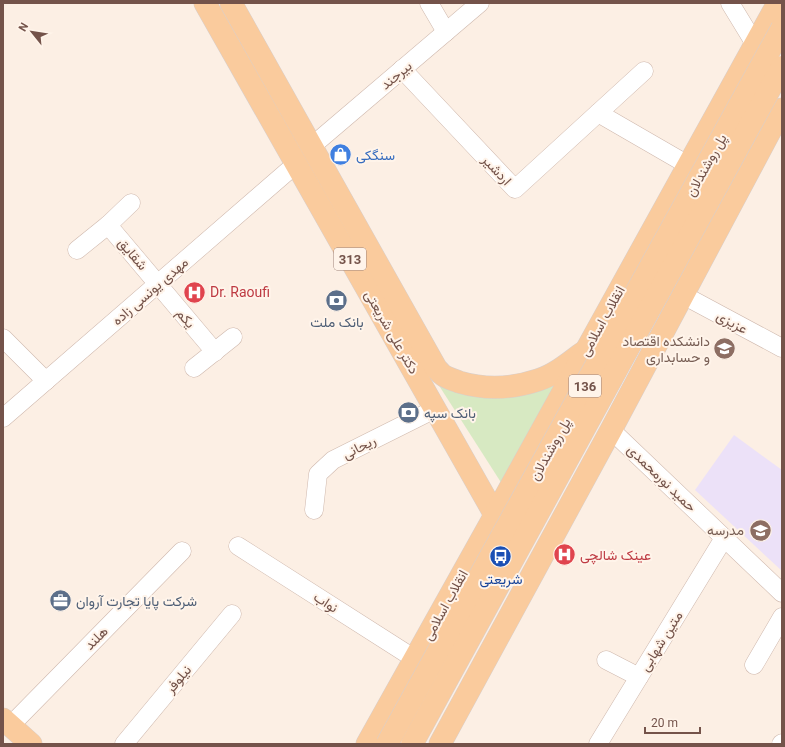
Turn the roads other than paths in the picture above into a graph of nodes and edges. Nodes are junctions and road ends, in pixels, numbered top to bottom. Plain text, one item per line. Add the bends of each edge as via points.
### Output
1 (205, 3) edge
2 (231, 3) edge
3 (429, 3) edge
4 (480, 3) edge
5 (730, 3) edge
6 (778, 3) edge
7 (782, 28) edge
8 (446, 32) junction
9 (755, 44) junction
10 (782, 67) edge
11 (402, 69) junction
12 (644, 72) dead end
13 (782, 109) edge
14 (598, 113) junction
15 (312, 146) junction
16 (296, 164) junction
17 (688, 165) junction
18 (131, 203) dead end
19 (108, 225) junction
20 (77, 250) dead end
21 (158, 284) junction
22 (683, 295) junction
23 (233, 337) dead end
24 (3, 338) edge
25 (782, 348) edge
26 (215, 352) junction
27 (585, 352) junction
28 (194, 368) dead end
29 (46, 381) junction
30 (435, 409) junction
31 (3, 418) edge
32 (611, 430) junction
33 (314, 510) dead end
34 (496, 515) junction
35 (561, 522) junction
36 (724, 538) junction
37 (238, 546) dead end
38 (182, 550) dead end
39 (782, 593) edge
40 (232, 614) dead end
41 (782, 617) edge
42 (414, 659) junction
43 (606, 660) dead end
44 (754, 665) dead end
45 (639, 677) junction
46 (6, 723) edge
47 (377, 739) edge
48 (31, 744) edge
49 (124, 744) edge
50 (412, 744) edge
51 (423, 744) edge
52 (440, 744) edge
53 (598, 744) edge

1 - 16 main road, دکتر علی شریعتی / 313
2 - 15 main road, دکتر علی شریعتی / 313
3 - 8 street
4 - 8 street, بیرجند
5 - 9 street
6 - 9 main road, انقلاب اسلامی
7 - 47 main road, پل روشندلان / 136, bridge
8 - 11 street, بیرجند
9 - 17 main road, انقلاب اسلامی
10 - 50 main road, پل روشندلان / 136, bridge
11 - 14 street, اردشیر via 515,189
11 - 15 street, بیرجند
12 - 14 street, اردشیر
13 - 22 main road
14 - 17 street
15 - 27 main road, دکتر علی شریعتی / 313 via 436,368 443,375 483,388 519,385 550,375
16 - 21 street, مهدی یونسی زاده
16 - 30 main road, دکتر علی شریعتی / 313
17 - 27 main road, انقلاب اسلامی
18 - 19 street
19 - 20 street
19 - 21 street, شقایق
21 - 26 street, یکم
21 - 29 street, مهدی یونسی زاده
22 - 25 street, عزیزی
22 - 32 main road
23 - 26 street
24 - 29 street
26 - 28 street
27 - 34 main road, انقلاب اسلامی
29 - 31 street, مهدی یونسی زاده
30 - 33 street, ریحانی via 333,460 318,474
30 - 34 main road, دکتر علی شریعتی / 313
32 - 35 main road
32 - 36 street, حمید نورمحمدی
34 - 35 main road via 504,521 528,529 550,528
34 - 42 main road, انقلاب اسلامی
35 - 52 main road
36 - 39 street, حمید نورمحمدی
36 - 45 street, متین شهابی
37 - 42 street, نواب
38 - 46 street, هلند
40 - 49 street, نیلوفر
41 - 44 street
42 - 47 main road, انقلاب اسلامی
43 - 45 street
45 - 53 street, متین شهابی
46 - 48 main road
47 - 51 main road via 384,726 410,727

